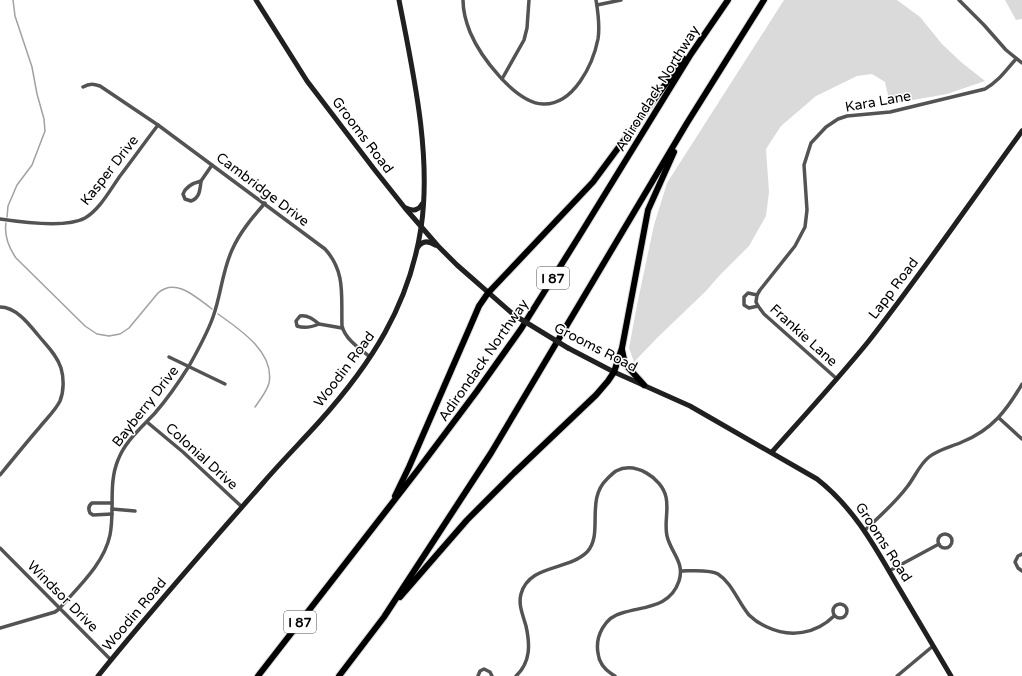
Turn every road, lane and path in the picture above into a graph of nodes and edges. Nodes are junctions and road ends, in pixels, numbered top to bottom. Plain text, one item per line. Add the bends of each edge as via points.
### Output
1 (256, 0) edge
2 (399, 0) edge
3 (463, 0) edge
4 (529, 0) edge
5 (596, 0) edge
6 (620, 0) edge
7 (728, 0) edge
8 (764, 0) edge
9 (959, 0) edge
10 (597, 5) junction
11 (701, 38) junction
12 (1016, 59) junction
13 (1022, 63) edge
14 (502, 79) junction
15 (83, 86) dead end
16 (687, 123) junction
17 (158, 124) junction
18 (1022, 131) edge
19 (212, 165) junction
20 (201, 181) junction
21 (265, 203) junction
22 (423, 203) junction
23 (405, 208) junction
24 (0, 219) edge
25 (421, 227) junction
26 (438, 246) junction
27 (417, 250) junction
28 (488, 293) junction
29 (758, 295) junction
30 (758, 306) junction
31 (0, 307) edge
32 (319, 324) junction
33 (342, 328) junction
34 (622, 348) junction
35 (169, 357) dead end
36 (370, 357) junction
37 (189, 366) junction
38 (614, 372) junction
39 (837, 379) junction
40 (225, 384) dead end
41 (1022, 384) edge
42 (644, 385) junction
43 (999, 418) junction
44 (147, 422) junction
45 (1022, 439) edge
46 (772, 452) junction
47 (0, 474) edge
48 (112, 503) junction
49 (242, 507) junction
50 (389, 508) junction
51 (112, 511) junction
52 (135, 511) dead end
53 (865, 530) junction
54 (939, 544) junction
55 (0, 548) edge
56 (1022, 554) edge
57 (681, 571) junction
58 (889, 571) junction
59 (1022, 571) edge
60 (59, 609) junction
61 (384, 616) junction
62 (834, 616) junction
63 (0, 628) edge
64 (933, 646) junction
65 (111, 660) junction
66 (98, 676) edge
67 (258, 676) edge
68 (339, 676) edge
69 (478, 676) edge
70 (492, 676) edge
71 (516, 676) edge
72 (615, 676) edge
73 (897, 676) edge
74 (951, 676) edge

1 - 23 street, Grooms Road via 307,81
2 - 22 street, Woodin Road via 421,126
3 - 14 street via 470,34
4 - 14 street via 524,40
5 - 10 street
6 - 10 street
7 - 11 highway, Adirondack Northway / I 87
8 - 16 highway, I 87
9 - 12 street
10 - 14 street via 598,38 592,58 585,75 567,96 545,104 538,103 523,97
11 - 28 highway via 593,182
11 - 50 highway, Adirondack Northway / I 87 via 521,329
12 - 13 street
12 - 29 street, Kara Lane via 998,80 985,89 890,112 847,116 826,127 811,143 804,165 807,210 805,227 795,246
15 - 17 street, Cambridge Drive via 100,86
16 - 34 highway via 648,210
16 - 61 highway, I 87 via 491,453
17 - 19 street, Cambridge Drive
17 - 24 street, Kasper Drive via 108,193 84,218 58,223
18 - 39 street, Lapp Road via 941,244
19 - 20 street
19 - 21 street, Cambridge Drive
20 - 20 street via 197,197 191,201 185,199 183,194 186,188
21 - 33 street, Cambridge Drive via 325,249 335,261 340,274
21 - 37 street, Bayberry Drive via 246,226 232,250 214,317
22 - 23 street via 415,210
22 - 25 street, Woodin Road
23 - 25 street, Grooms Road
25 - 26 street, Grooms Road
25 - 27 street, Woodin Road
26 - 27 street via 426,242 421,243
26 - 28 street, Grooms Road
27 - 36 street, Woodin Road via 398,310
28 - 38 street, Grooms Road, bridge via 514,315
28 - 50 highway via 479,306
29 - 30 street
29 - 30 street via 748,293 743,300 744,305 749,308
30 - 39 street, Frankie Lane
31 - 47 street via 17,313 48,347 61,368 63,384 62,394 55,409
32 - 32 street via 304,328 297,326 296,321 297,317 303,315
32 - 33 street
33 - 36 street via 348,338
34 - 38 highway
34 - 42 highway via 625,364
35 - 37 street
36 - 49 street, Woodin Road via 320,421
37 - 40 street
37 - 44 street, Bayberry Drive
38 - 42 street, Grooms Road
38 - 61 highway via 596,395 467,520
39 - 46 street, Lapp Road
41 - 43 street
42 - 46 street, Grooms Road via 690,406
43 - 45 street
43 - 53 street via 980,433 942,449 930,457 908,486
44 - 48 street, Bayberry Drive via 118,459 113,475
44 - 49 street, Colonial Drive
46 - 53 street, Grooms Road via 829,488
48 - 51 street, Bayberry Drive
48 - 51 street via 92,503 88,509 93,515
49 - 65 street, Woodin Road
50 - 67 highway, Adirondack Northway / I 87
51 - 52 street
51 - 60 street, Bayberry Drive via 110,534 104,553
53 - 58 street, Grooms Road
54 - 54 street via 947,548 952,544 952,538 947,534 941,535
54 - 58 street
55 - 60 street, Windsor Drive
56 - 59 street via 1015,562
57 - 62 street via 718,574 754,620 781,632 797,634 814,630
57 - 71 street via 679,561 667,538 666,496 658,482 651,475 639,470 615,472 599,490 595,503 594,532 588,551 565,565 536,574 524,586 520,605 529,649 524,667
57 - 72 street via 676,587 666,599 655,606 620,613 602,628 597,641 598,655 604,667
58 - 64 street, Grooms Road
60 - 63 street, Bayberry Drive via 48,615
60 - 65 street, Windsor Drive
61 - 68 highway, I 87
62 - 62 street via 833,609 836,605 846,606 846,616
64 - 73 street
64 - 74 street, Grooms Road
65 - 66 street, Woodin Road
69 - 70 street via 484,669

